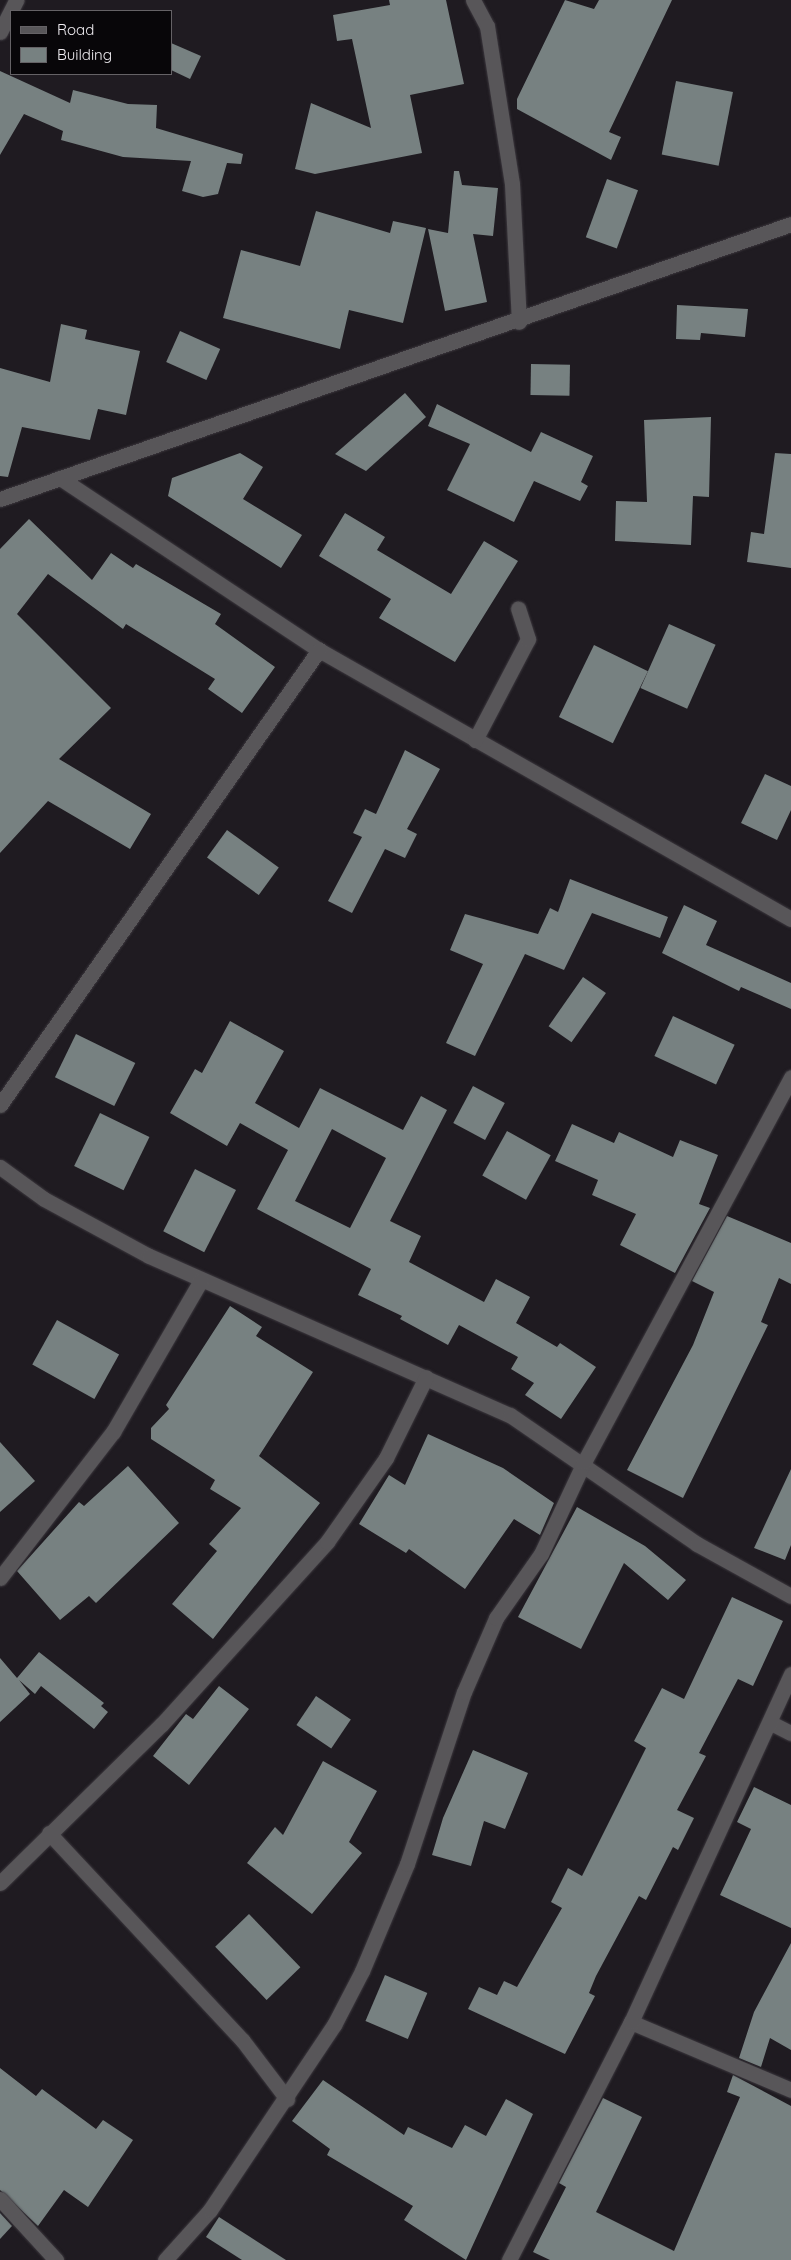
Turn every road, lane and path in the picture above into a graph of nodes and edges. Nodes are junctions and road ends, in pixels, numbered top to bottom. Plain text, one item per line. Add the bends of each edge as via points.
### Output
1 (473, 0) edge
2 (10, 12) edge
3 (0, 32) edge
4 (791, 224) edge
5 (519, 322) junction
6 (60, 478) junction
7 (0, 499) edge
8 (518, 609) dead end
9 (320, 650) junction
10 (475, 740) junction
11 (791, 919) edge
12 (791, 1077) edge
13 (0, 1105) edge
14 (0, 1167) edge
15 (200, 1280) junction
16 (426, 1377) junction
17 (584, 1462) junction
18 (0, 1578) edge
19 (791, 1596) edge
20 (791, 1674) edge
21 (771, 1723) junction
22 (791, 1733) edge
23 (49, 1833) junction
24 (0, 1883) edge
25 (631, 2022) junction
26 (791, 2090) edge
27 (287, 2100) junction
28 (0, 2199) edge
29 (56, 2260) edge
30 (165, 2260) edge
31 (509, 2260) edge

1 - 5 street via 487,26 512,184
2 - 3 street
4 - 5 street
5 - 6 street
6 - 7 street
6 - 9 street
8 - 10 street via 528,639
9 - 10 street
9 - 13 street
10 - 11 street
12 - 17 street
14 - 15 street via 98,1231
15 - 16 street
15 - 18 street via 113,1432
16 - 17 street via 510,1415
16 - 23 street via 386,1458 328,1542 162,1724
17 - 19 street via 697,1544
17 - 27 street via 541,1554 496,1618 464,1692 407,1864 362,1971
20 - 21 street
21 - 22 street
21 - 25 street
23 - 24 street
23 - 27 street via 243,2041
25 - 26 street
25 - 31 street
27 - 30 street via 210,2210
28 - 29 street

